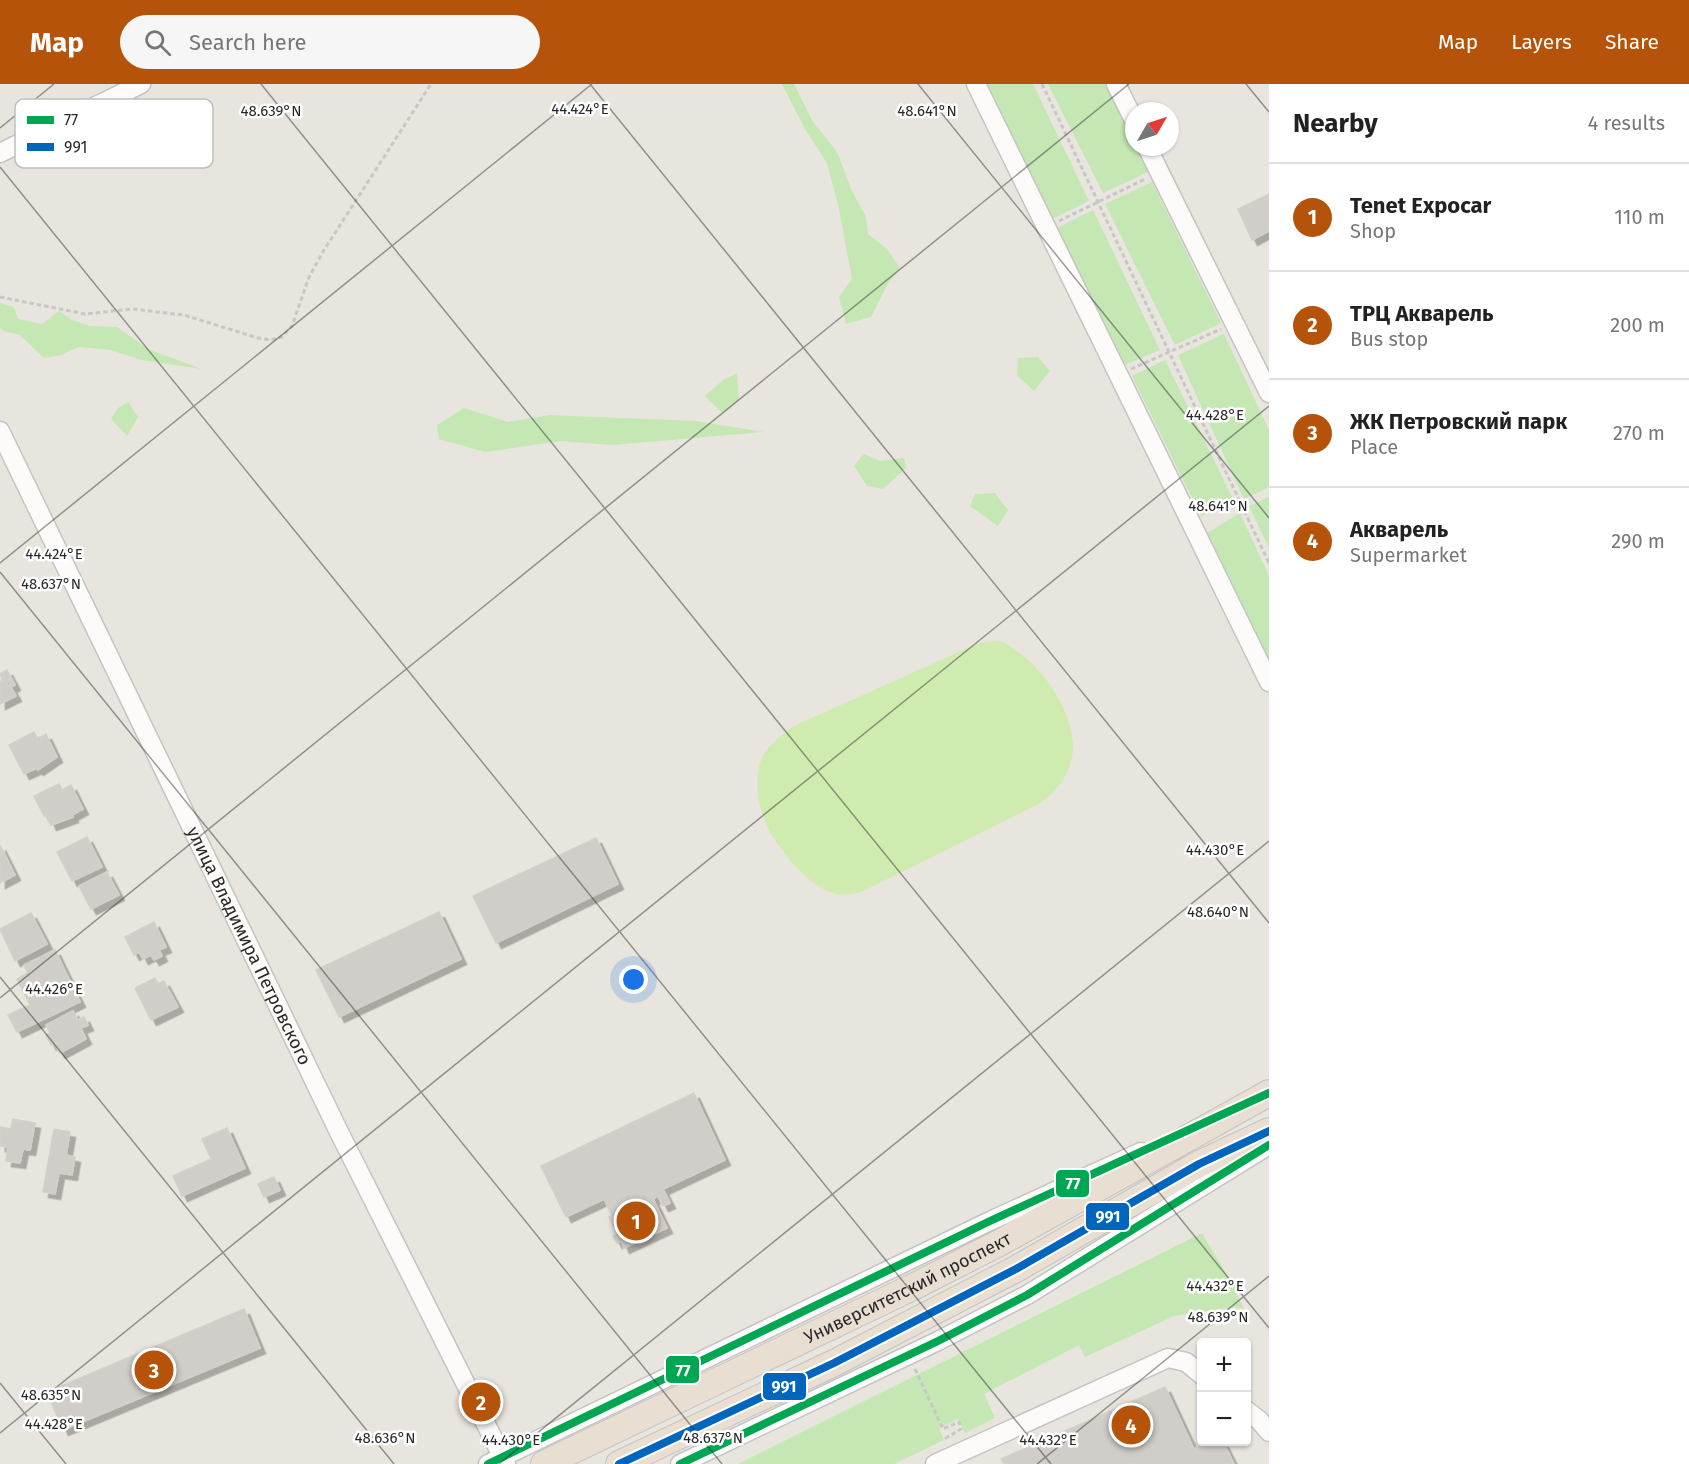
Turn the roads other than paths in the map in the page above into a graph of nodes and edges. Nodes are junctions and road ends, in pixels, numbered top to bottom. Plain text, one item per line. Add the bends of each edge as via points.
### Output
1 (141, 84) edge
2 (976, 84) edge
3 (1116, 84) edge
4 (110, 99) edge
5 (1125, 102) edge
6 (15, 146) edge
7 (0, 153) edge
8 (1152, 156) edge
9 (1269, 393) edge
10 (0, 431) edge
11 (1269, 682) edge
12 (1266, 1090) edge
13 (1269, 1131) edge
14 (1269, 1144) edge
15 (1197, 1371) edge
16 (1251, 1414) edge
17 (1269, 1432) edge
18 (974, 1456) edge
19 (499, 1462) edge
20 (544, 1464) edge
21 (619, 1464) edge
22 (680, 1464) edge
23 (935, 1464) edge

1 - 4 street
2 - 11 street
3 - 5 street
6 - 7 street
8 - 9 street
10 - 19 street, улица Владимира Петровского
12 - 19 street, Университетский проспект
12 - 20 highway, Университетский проспект via 1001,1242
13 - 21 highway, Университетский проспект via 1199,1164 1016,1269 834,1363
14 - 22 street via 1027,1295
15 - 18 street via 1186,1362 1168,1358
16 - 17 street
18 - 23 street

